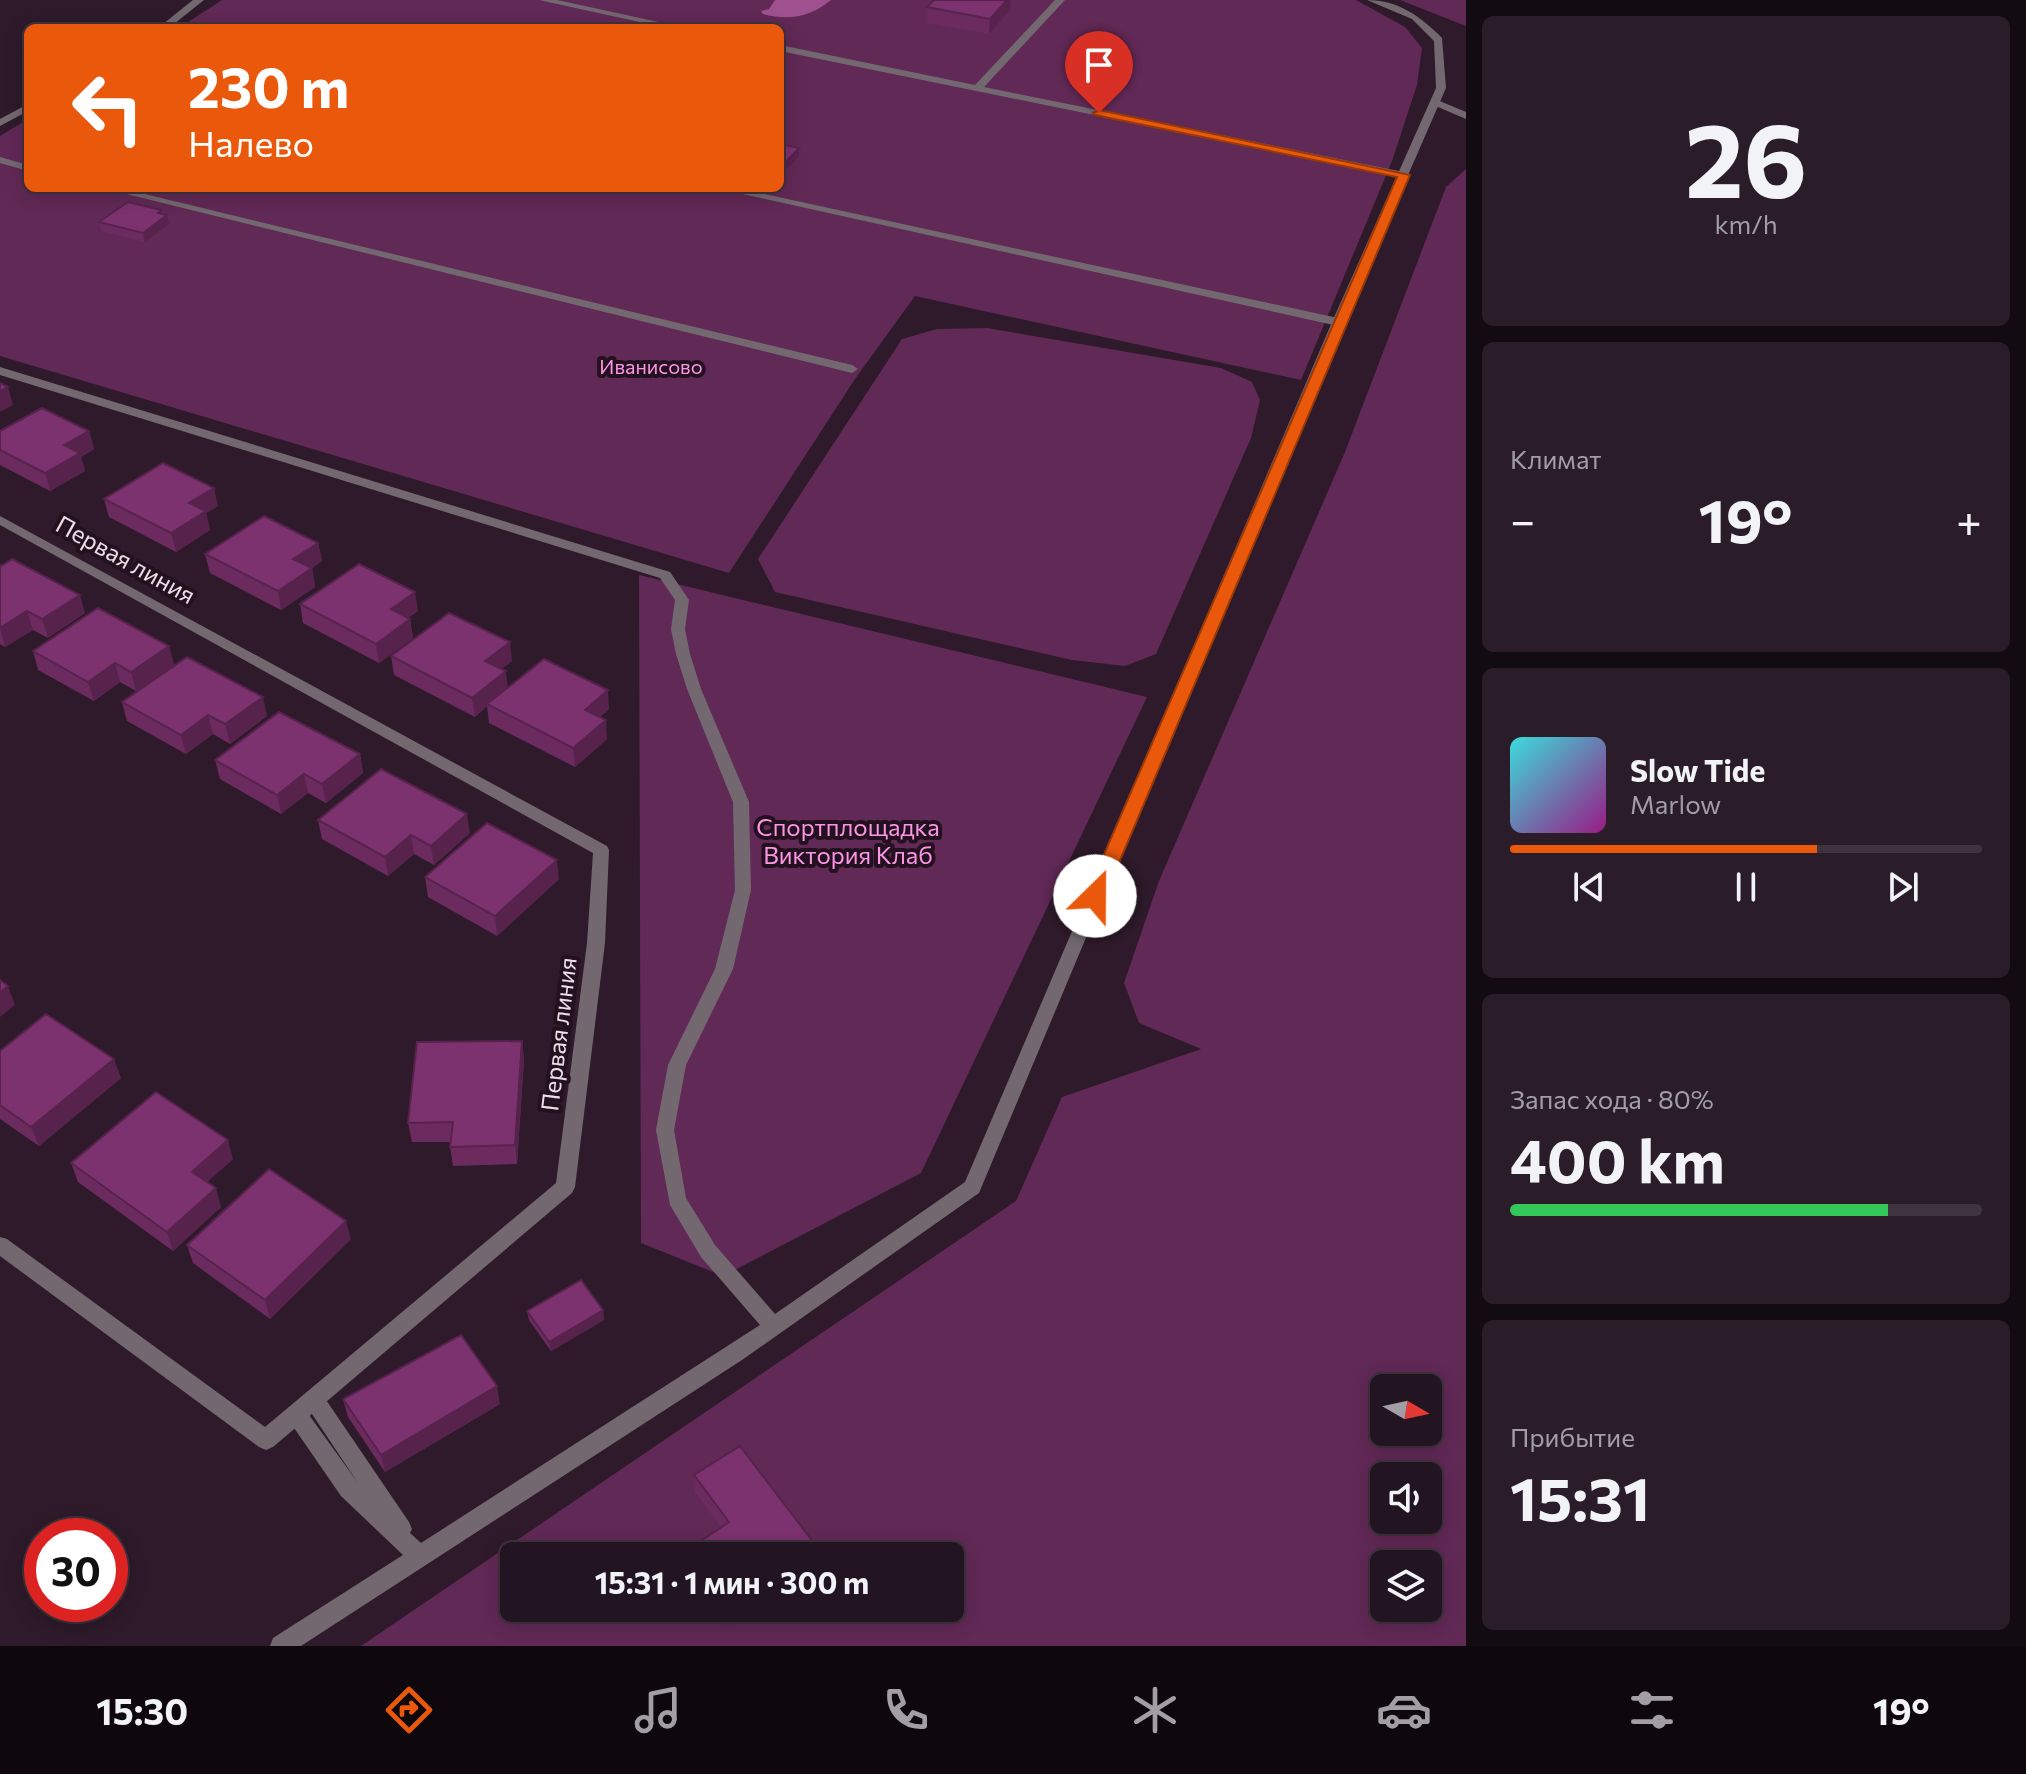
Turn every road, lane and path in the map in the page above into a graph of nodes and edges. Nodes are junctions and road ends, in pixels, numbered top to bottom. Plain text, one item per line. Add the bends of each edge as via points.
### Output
1 (199, 0) edge
2 (1060, 0) edge
3 (1372, 0) edge
4 (551, 1) edge
5 (168, 24) edge
6 (662, 24) edge
7 (784, 49) edge
8 (977, 88) junction
9 (1435, 102) junction
10 (24, 109) edge
11 (1466, 116) edge
12 (0, 123) edge
13 (0, 160) edge
14 (24, 167) edge
15 (1404, 175) junction
16 (123, 192) edge
17 (739, 192) edge
18 (1338, 322) junction
19 (852, 369) dead end
20 (0, 371) edge
21 (0, 520) edge
22 (0, 1245) edge
23 (774, 1327) junction
24 (315, 1401) junction
25 (297, 1415) junction
26 (420, 1557) junction
27 (281, 1646) edge

1 - 5 street
2 - 8 street
3 - 9 street via 1415,17 1439,40 1441,88
4 - 6 street
7 - 8 street
8 - 15 street
9 - 11 street
9 - 15 street
10 - 12 street
13 - 14 street
15 - 18 street
16 - 19 street
17 - 18 street
18 - 23 street via 972,1187
20 - 23 street via 665,575 682,600 678,629 694,689 741,802 743,890 724,969 677,1065 665,1130 677,1199 708,1251
21 - 24 street, Первая линия via 601,850 596,943 565,1187
22 - 25 street, Первая линия via 266,1440
23 - 26 street
24 - 25 street, Первая линия
24 - 26 street
25 - 26 street via 349,1489
26 - 27 street

